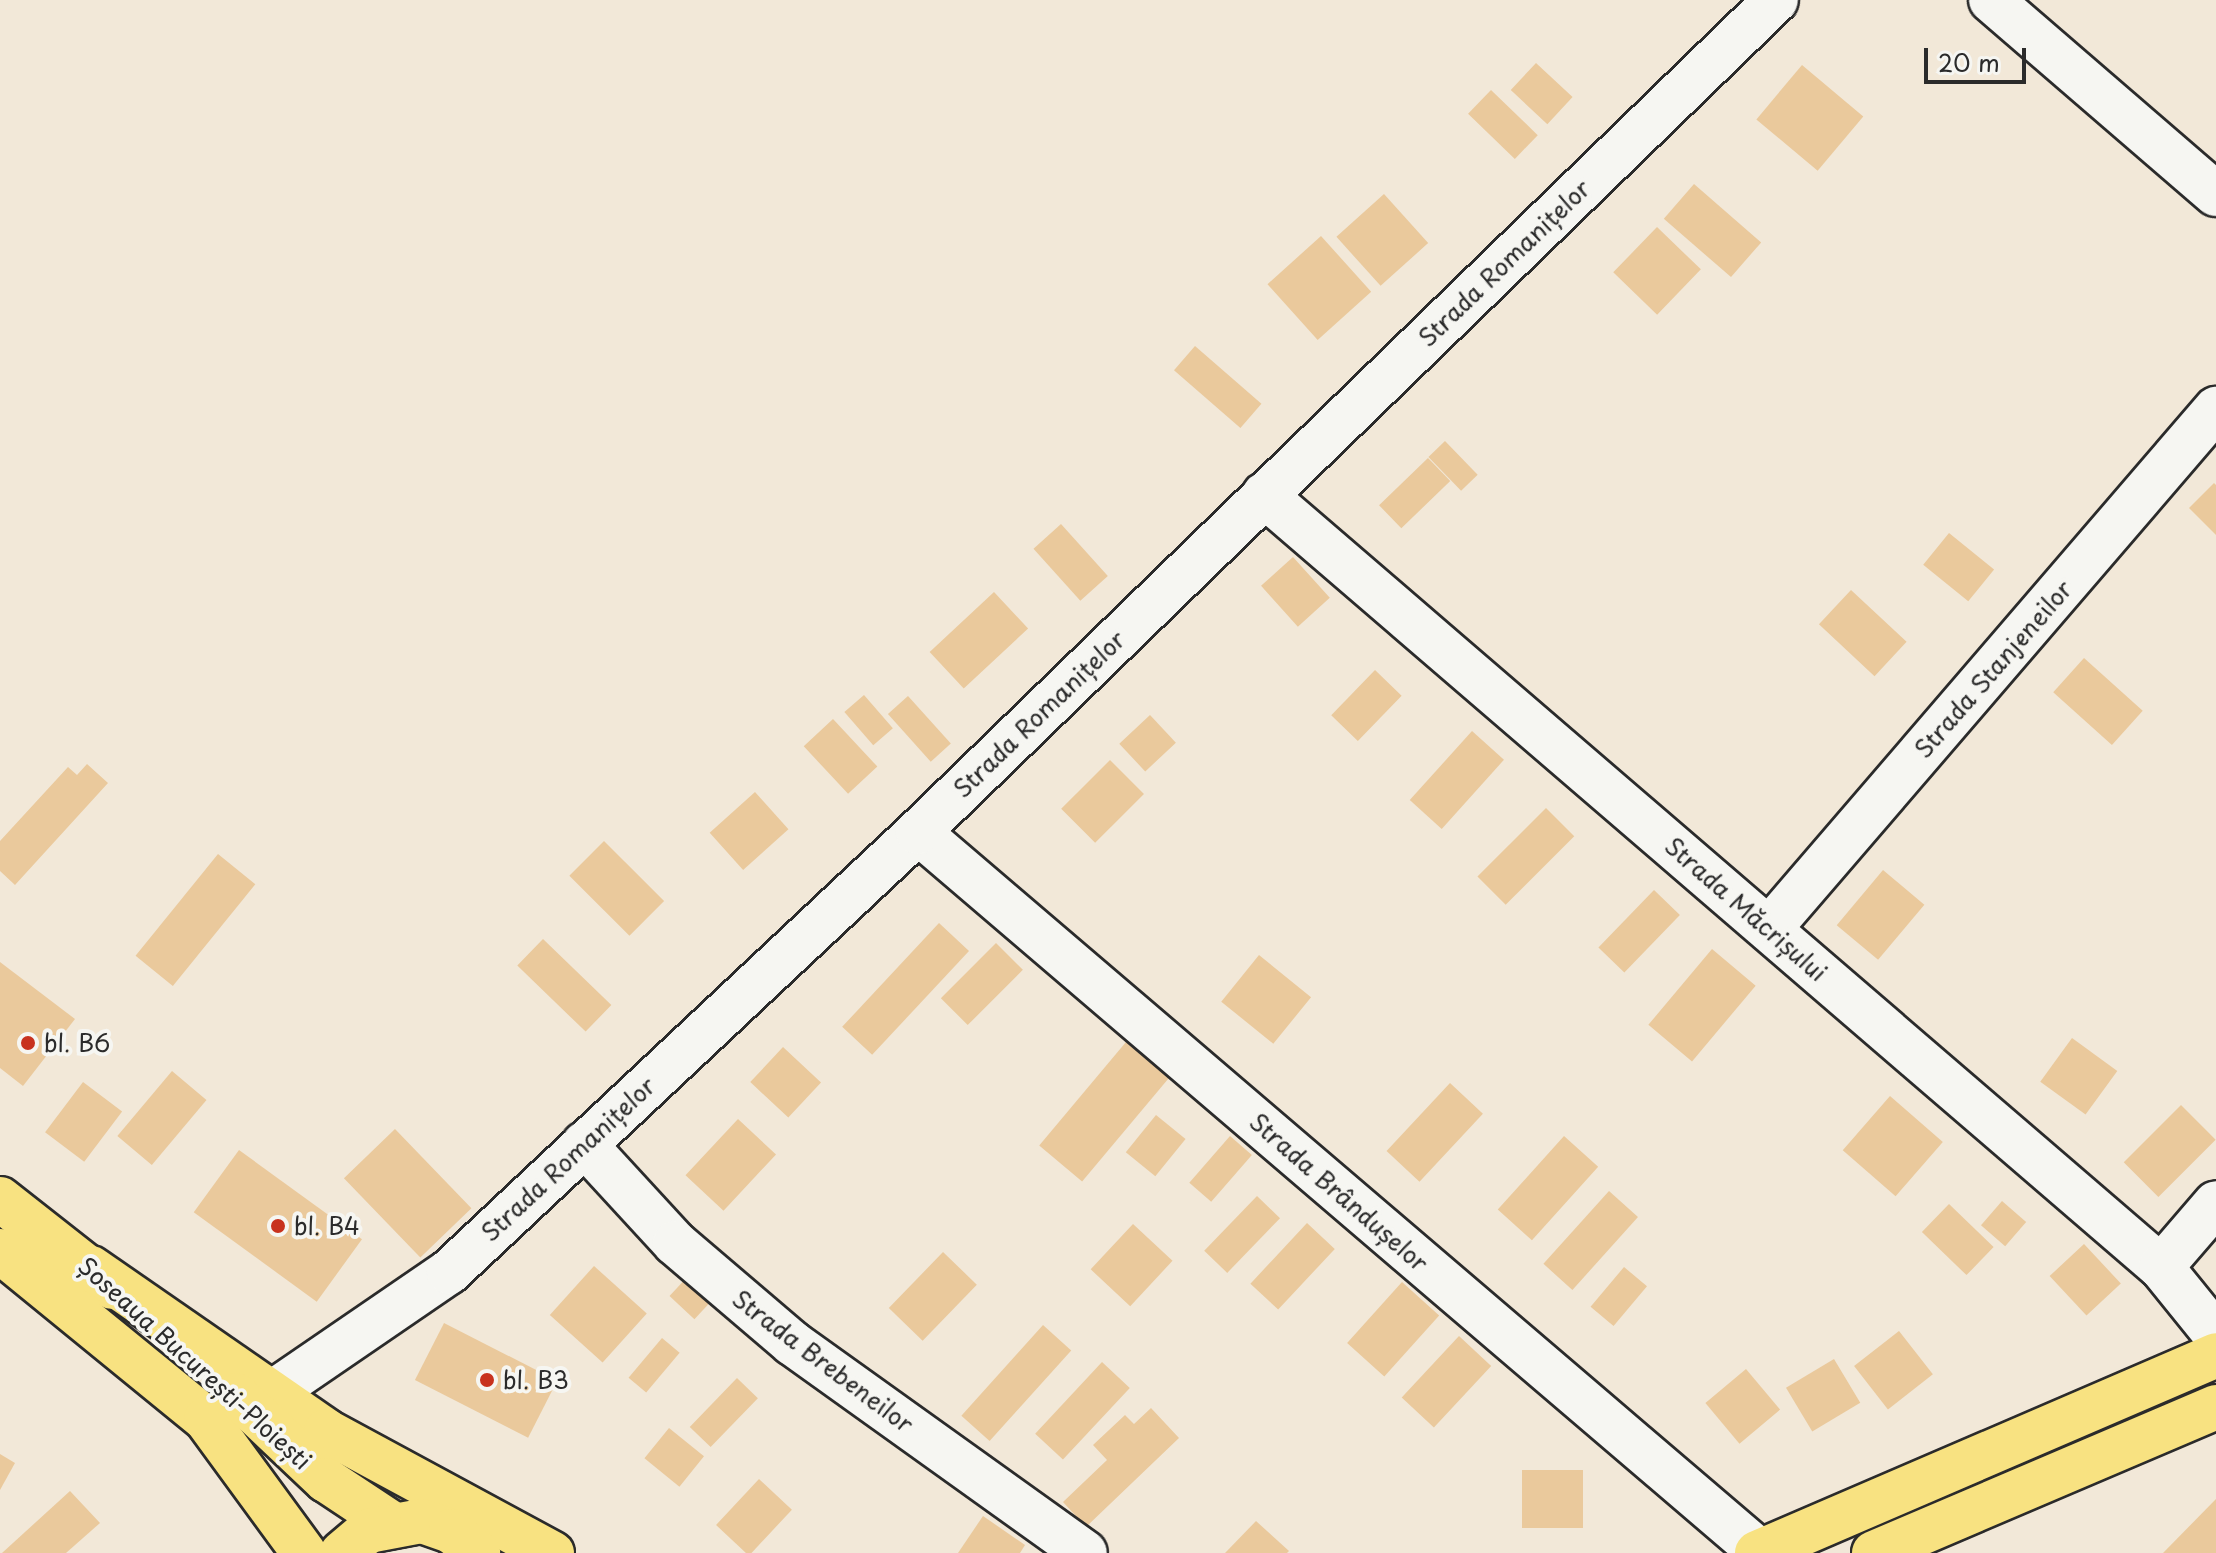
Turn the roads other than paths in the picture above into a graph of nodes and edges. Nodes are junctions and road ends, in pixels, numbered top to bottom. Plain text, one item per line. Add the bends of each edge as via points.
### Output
1 (1776, 0) edge
2 (1991, 0) edge
3 (2216, 194) edge
4 (2216, 409) edge
5 (1264, 495) junction
6 (918, 832) junction
7 (1769, 929) junction
8 (584, 1144) junction
9 (0, 1199) edge
10 (2216, 1203) edge
11 (0, 1251) edge
12 (2161, 1267) junction
13 (91, 1268) junction
14 (2216, 1335) edge
15 (2216, 1355) edge
16 (272, 1393) junction
17 (2216, 1407) edge
18 (391, 1523) junction
19 (1759, 1552) edge
20 (304, 1553) edge
21 (342, 1553) edge
22 (478, 1553) edge
23 (552, 1553) edge
24 (1085, 1553) edge
25 (1874, 1553) edge

1 - 5 street, Strada Romanițelor
2 - 3 street
4 - 7 street, Strada Stanjeneilor
5 - 6 street, Strada Romanițelor
5 - 7 street, Strada Măcrișului
6 - 8 street, Strada Romanițelor
6 - 19 street, Strada Brândușelor
7 - 12 street, Strada Măcrișului
8 - 16 street, Strada Romanițelor via 449,1272
8 - 24 street, Strada Brebeneilor via 675,1243 792,1343
9 - 13 highway, Șoseaua București-Ploiești
10 - 12 street
11 - 20 highway, Șoseaua București-Ploiești via 206,1419
12 - 14 street, Strada Măcrișului
13 - 16 highway
13 - 18 highway, Șoseaua București-Ploiești via 326,1480
15 - 19 highway
16 - 23 highway via 425,1491
17 - 25 highway
18 - 21 highway
18 - 22 highway via 422,1521 451,1531

